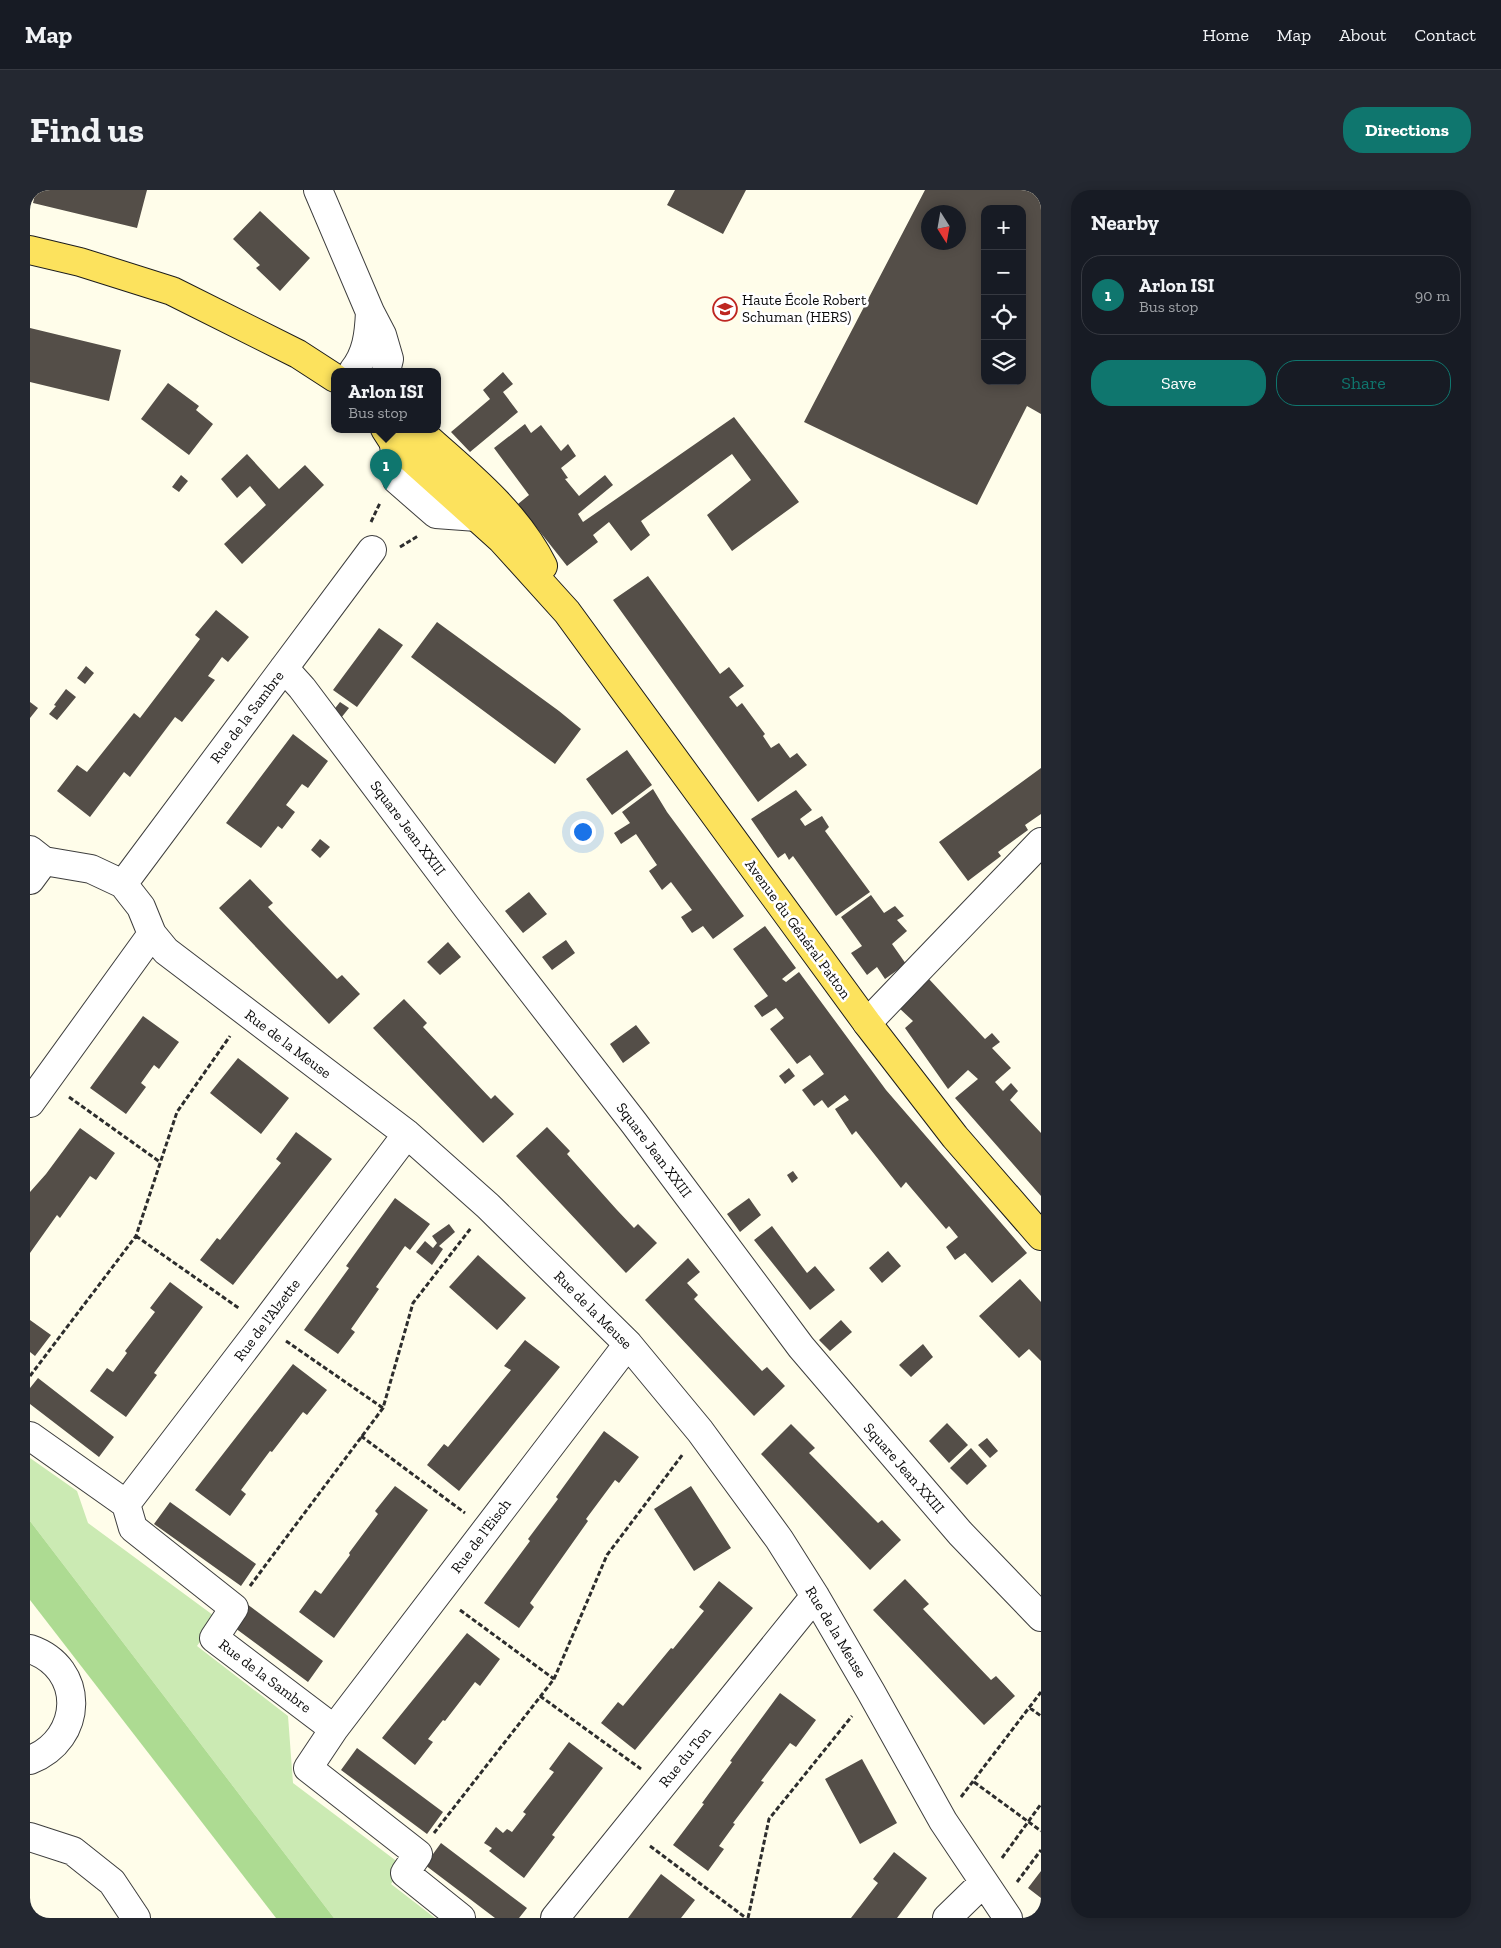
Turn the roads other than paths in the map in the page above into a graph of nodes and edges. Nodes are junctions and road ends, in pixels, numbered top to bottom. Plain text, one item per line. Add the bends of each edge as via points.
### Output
1 (318, 190) edge
2 (30, 250) edge
3 (370, 312) junction
4 (355, 368) edge
5 (387, 368) edge
6 (331, 375) edge
7 (421, 433) edge
8 (390, 436) edge
9 (372, 550) dead end
10 (567, 612) junction
11 (284, 668) junction
12 (1041, 842) edge
13 (35, 864) edge
14 (123, 884) junction
15 (152, 934) junction
16 (867, 1023) junction
17 (30, 1103) edge
18 (407, 1134) junction
19 (1041, 1236) edge
20 (628, 1344) junction
21 (30, 1436) edge
22 (126, 1504) junction
23 (815, 1596) junction
24 (1041, 1617) edge
25 (30, 1649) edge
26 (334, 1729) junction
27 (30, 1760) edge
28 (30, 1837) edge
29 (983, 1883) junction
30 (1004, 1912) edge
31 (136, 1918) edge
32 (461, 1918) edge
33 (555, 1918) edge
34 (947, 1918) edge

1 - 3 street
2 - 6 main road via 172,290 298,354
3 - 4 street via 369,338
3 - 5 street via 382,335 389,359
7 - 10 main road, Avenue du Général Patton via 494,498 535,550
8 - 10 main road, Avenue du Général Patton via 501,539
9 - 11 street, Rue de la Sambre
10 - 16 main road, Avenue du Général Patton
11 - 14 street, Rue de la Sambre
11 - 24 street, Square Jean XXIII via 634,1123 801,1347 960,1533
12 - 16 street
13 - 14 street, Rue de la Meuse via 91,869
14 - 15 street, Rue de la Meuse via 141,907
15 - 17 street
15 - 18 street, Rue de la Meuse via 166,951
16 - 19 main road, Avenue du Général Patton via 955,1137
18 - 20 street, Rue de la Meuse via 488,1206
18 - 22 street, Rue de l'Alzette
20 - 23 street, Rue de la Meuse via 700,1432 779,1539
20 - 26 street, Rue de l'Eisch
21 - 22 street
22 - 26 street, Rue de la Sambre via 133,1528 234,1608 214,1638
23 - 29 street, Rue de la Meuse via 943,1821
23 - 33 street, Rue du Ton
25 - 27 street via 51,1660 62,1672 72,1702 70,1718 55,1745
26 - 32 street via 308,1768 418,1854 404,1873
28 - 31 street via 73,1852 112,1882
29 - 30 street, Rue de la Meuse
29 - 34 street

